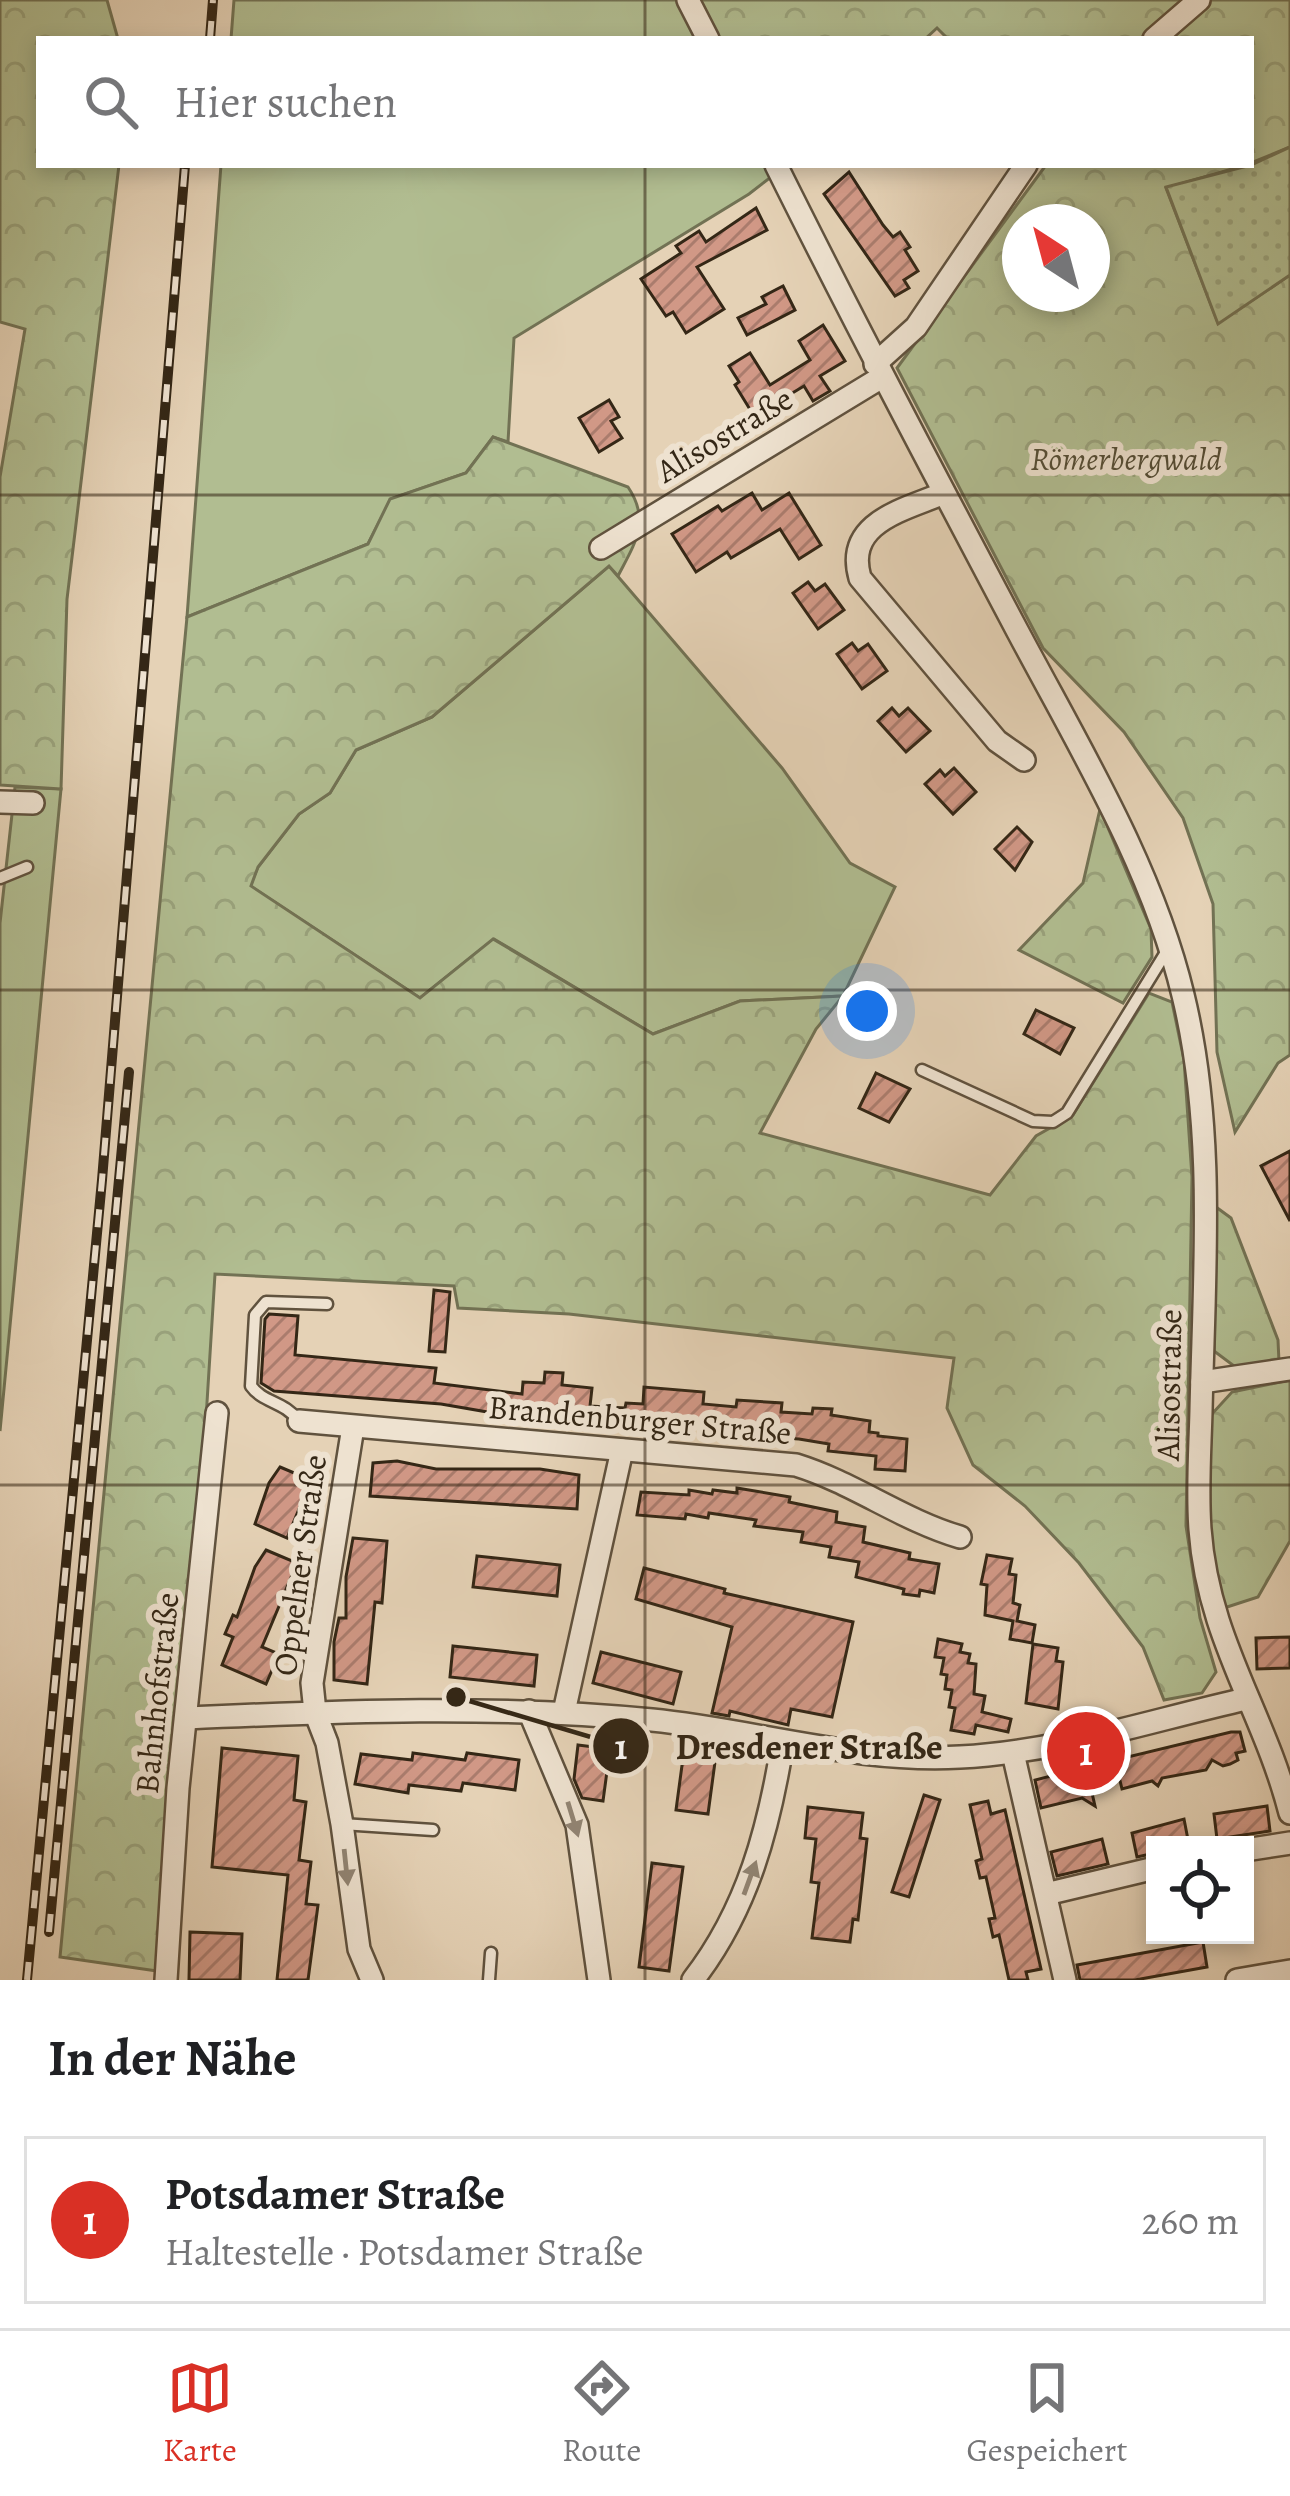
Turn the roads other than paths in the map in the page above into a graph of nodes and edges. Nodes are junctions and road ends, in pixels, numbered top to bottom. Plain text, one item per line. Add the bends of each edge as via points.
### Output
1 (688, 0) edge
2 (1199, 0) edge
3 (706, 36) edge
4 (1157, 36) edge
5 (777, 168) edge
6 (1024, 168) edge
7 (878, 371) junction
8 (944, 493) junction
9 (601, 548) dead end
10 (1024, 760) dead end
11 (0, 802) edge
12 (33, 803) dead end
13 (27, 866) dead end
14 (0, 878) edge
15 (1170, 946) junction
16 (922, 1070) dead end
17 (327, 1304) dead end
18 (1290, 1370) edge
19 (1202, 1382) junction
20 (217, 1413) dead end
21 (299, 1421) joint
22 (352, 1427) junction
23 (622, 1450) junction
24 (960, 1537) dead end
25 (1246, 1699) junction
26 (529, 1711) junction
27 (315, 1712) junction
28 (564, 1712) junction
29 (187, 1718) junction
30 (783, 1741) junction
31 (1013, 1753) junction
32 (1290, 1813) edge
33 (342, 1824) junction
34 (434, 1830) dead end
35 (1290, 1844) edge
36 (1254, 1849) edge
37 (1146, 1870) edge
38 (1046, 1894) junction
39 (491, 1953) dead end
40 (1290, 1971) edge
41 (166, 1980) edge
42 (372, 1980) edge
43 (489, 1980) edge
44 (599, 1980) edge
45 (694, 1980) edge
46 (1065, 1980) edge
47 (1237, 1980) edge

1 - 3 street
2 - 4 street
5 - 7 street, Alisostraße
6 - 7 street
7 - 8 street, Alisostraße
7 - 9 street, Alisostraße
8 - 10 street via 867,530 855,561 860,578 997,741
8 - 15 street, Alisostraße via 1108,803
11 - 12 street
13 - 14 lane
15 - 16 lane via 1067,1113 1053,1122 1034,1121
15 - 19 street, Alisostraße via 1203,1132
17 - 21 lane via 266,1302 255,1315 251,1386
18 - 19 street
19 - 25 street, Alisostraße via 1206,1576
20 - 29 street, Bahnhofstraße
21 - 22 street, Brandenburger Straße
22 - 23 street, Brandenburger Straße
22 - 27 street, Oppelner Straße via 315,1663
23 - 24 street, Brandenburger Straße via 796,1465
23 - 28 street
25 - 31 street
25 - 32 street, Alisostraße
26 - 27 street
26 - 28 street
26 -> 44 street via 577,1825
27 - 29 street
27 - 33 street, Oppelner Straße
28 - 30 street
29 - 41 street, Bahnhofstraße
30 - 31 street via 913,1757
45 -> 30 street via 748,1888
31 - 38 street
33 - 34 lane
33 -> 42 street, Oppelner Straße via 351,1914
35 - 36 street
37 - 38 street
38 - 46 street
39 - 43 lane
40 - 47 street

